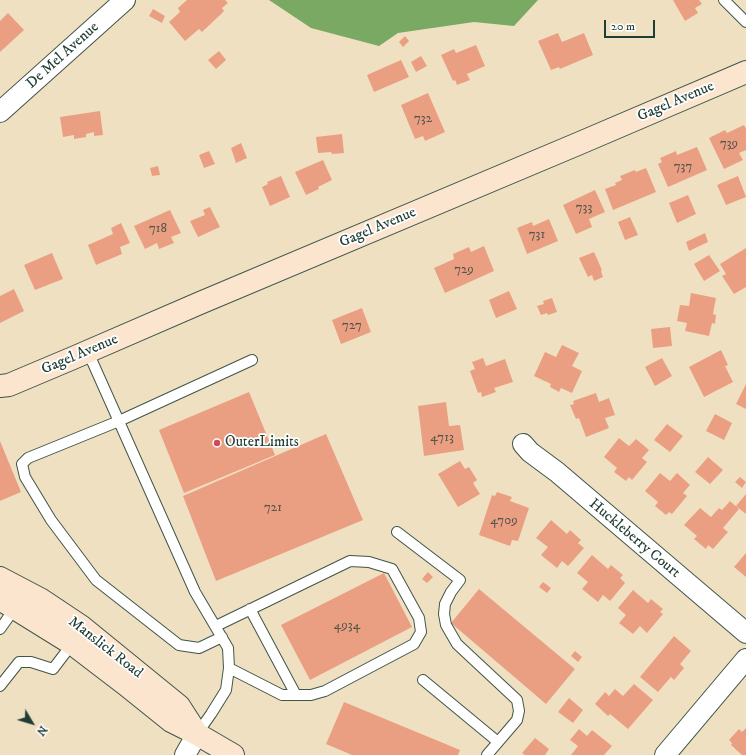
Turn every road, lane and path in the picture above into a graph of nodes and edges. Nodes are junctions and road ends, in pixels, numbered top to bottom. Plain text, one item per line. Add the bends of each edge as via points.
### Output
1 (125, 0) edge
2 (724, 0) edge
3 (746, 22) edge
4 (746, 72) edge
5 (0, 112) edge
6 (88, 352) junction
7 (252, 360) dead end
8 (2, 386) edge
9 (119, 421) junction
10 (523, 444) dead end
11 (398, 532) dead end
12 (0, 578) edge
13 (8, 603) edge
14 (250, 609) junction
15 (216, 626) junction
16 (0, 629) edge
17 (746, 633) edge
18 (222, 637) junction
19 (72, 644) junction
20 (746, 659) edge
21 (229, 668) junction
22 (423, 680) dead end
23 (0, 686) edge
24 (296, 695) junction
25 (197, 734) junction
26 (498, 742) junction
27 (185, 755) edge
28 (233, 755) edge
29 (487, 755) edge
30 (664, 755) edge

1 - 5 street, De Mel Avenue
2 - 3 lane
4 - 6 street, Gagel Avenue
6 - 8 street, Gagel Avenue
6 - 9 lane
7 - 9 lane
9 - 15 lane via 195,592
9 - 18 lane via 28,458 22,464 25,477 51,520 96,580 179,645 198,648
10 - 17 street, Huckleberry Court
11 - 26 lane via 460,580 445,604 446,625 457,644 517,700 517,720
12 - 25 street, Manslick Road via 40,599 82,627 179,706
13 - 16 lane
13 - 19 street, Manslick Road
14 - 15 lane
14 - 24 lane
14 - 24 lane via 350,561 369,562 392,569 420,618 421,632 414,644 326,691
15 - 18 lane
18 - 21 lane via 228,648
19 - 23 lane via 53,669 30,662 18,662
19 - 25 street, Manslick Road via 171,722
20 - 30 street
21 - 24 lane via 282,695
21 - 25 lane via 226,690
22 - 26 lane
25 - 27 street
25 - 28 street, Manslick Road
26 - 29 lane

